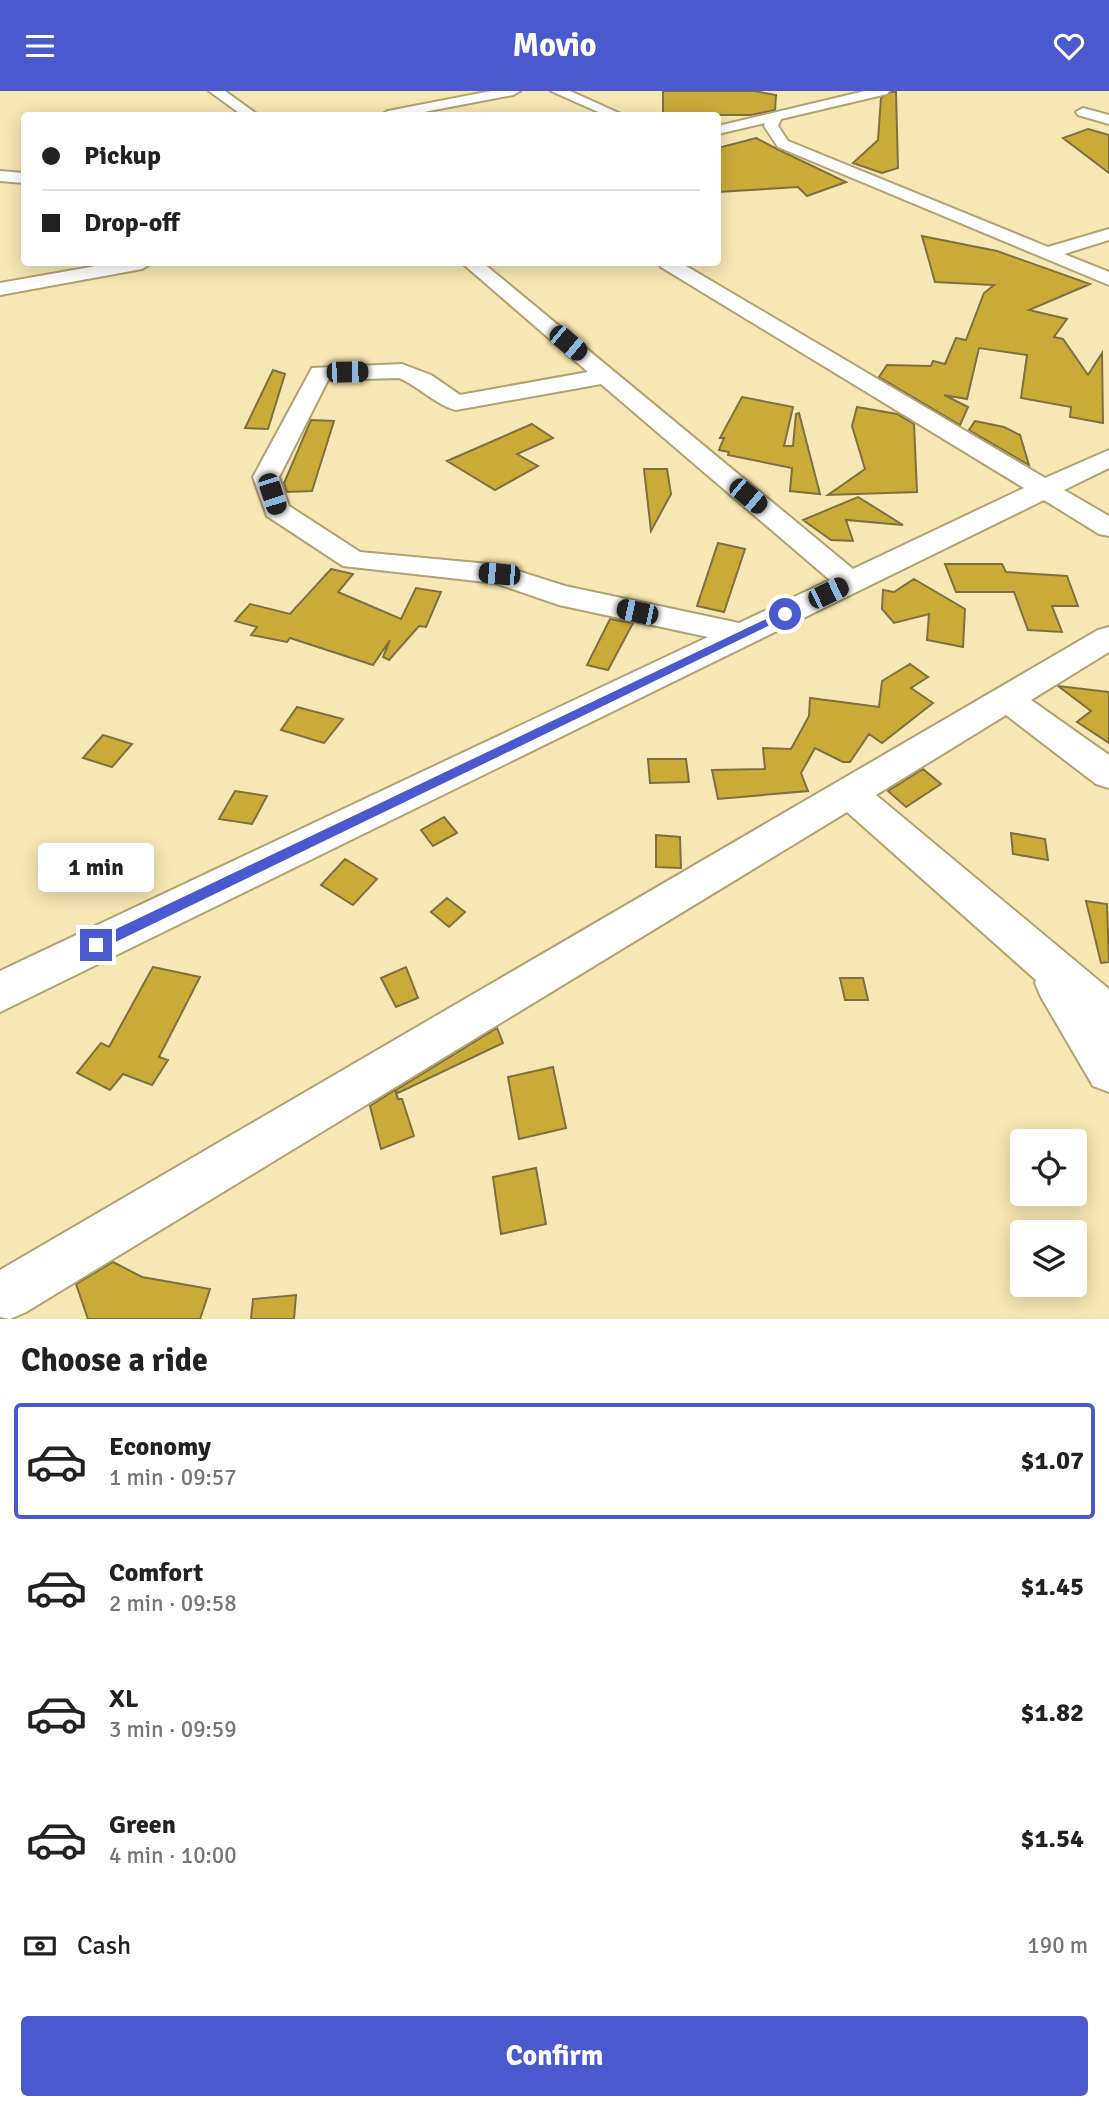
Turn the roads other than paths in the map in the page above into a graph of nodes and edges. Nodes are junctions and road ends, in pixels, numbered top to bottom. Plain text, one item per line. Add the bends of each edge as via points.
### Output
1 (216, 91) edge
2 (513, 91) edge
3 (558, 91) edge
4 (883, 91) edge
5 (391, 98) dead end
6 (247, 112) edge
7 (418, 112) edge
8 (424, 112) edge
9 (609, 112) edge
10 (1083, 112) dead end
11 (774, 118) junction
12 (1109, 120) edge
13 (721, 129) edge
14 (0, 176) edge
15 (21, 178) edge
16 (1109, 234) edge
17 (1047, 253) junction
18 (126, 266) edge
19 (476, 266) edge
20 (673, 266) edge
21 (1109, 279) edge
22 (0, 289) edge
23 (606, 376) junction
24 (1109, 458) edge
25 (1043, 490) junction
26 (1109, 528) edge
27 (850, 582) junction
28 (742, 634) junction
29 (1109, 638) edge
30 (1007, 699) junction
31 (1109, 774) edge
32 (849, 793) junction
33 (1041, 957) junction
34 (0, 992) edge
35 (1109, 1016) edge
36 (1109, 1070) edge
37 (8, 1294) dead end

1 - 6 street
2 - 8 street
3 - 9 street
4 - 11 street
5 - 7 street
10 - 12 street
11 - 13 street
11 - 17 street via 771,126 783,144
14 - 15 street
16 - 17 street
17 - 21 street
18 - 22 street
19 - 23 street
20 - 25 street
23 - 27 street
23 - 28 street via 456,403 402,371 320,373 266,477 277,510 353,561 499,574 559,595
24 - 25 street
25 - 26 street
25 - 27 street
27 - 28 street
28 - 34 street
29 - 30 street
30 - 31 street
30 - 32 street
32 - 33 street
32 - 37 street
33 - 35 street
33 - 36 street

